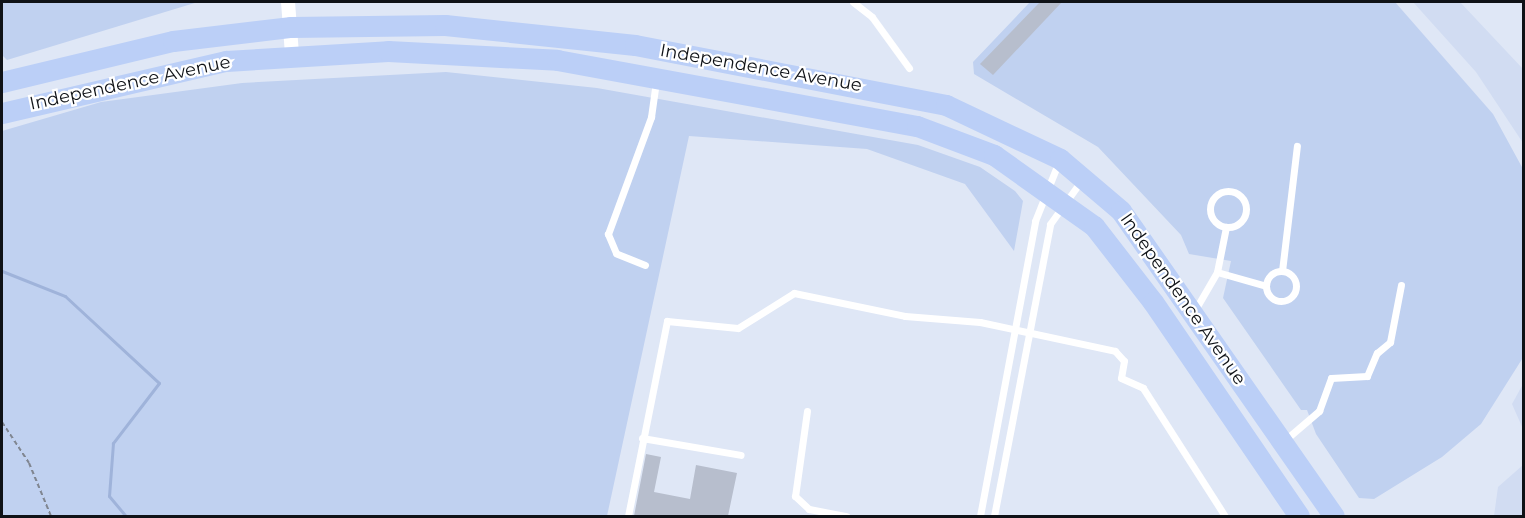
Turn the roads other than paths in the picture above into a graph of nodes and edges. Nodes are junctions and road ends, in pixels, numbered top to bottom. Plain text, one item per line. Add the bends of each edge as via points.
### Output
1 (288, 2) edge
2 (853, 2) edge
3 (291, 27) junction
4 (292, 54) junction
5 (909, 68) dead end
6 (657, 75) junction
7 (2, 82) edge
8 (2, 113) edge
9 (1297, 146) dead end
10 (1060, 159) junction
11 (1085, 176) junction
12 (1046, 188) junction
13 (1064, 203) junction
14 (1226, 227) junction
15 (645, 265) dead end
16 (1282, 271) junction
17 (1217, 272) junction
18 (1401, 285) dead end
19 (1266, 286) junction
20 (1194, 311) junction
21 (1015, 330) junction
22 (1029, 332) junction
23 (807, 411) dead end
24 (642, 438) junction
25 (1283, 441) junction
26 (741, 455) dead end
27 (628, 516) edge
28 (846, 516) edge
29 (980, 516) edge
30 (994, 516) edge
31 (1225, 516) edge
32 (1299, 516) edge
33 (1334, 516) edge

1 - 3 street
2 - 5 lane via 872,17
3 - 4 street
3 - 7 main road, Independence Avenue via 173,41
3 - 10 main road, Independence Avenue via 446,26 635,45 917,96 985,120
4 - 6 main road, Independence Avenue via 480,53
4 - 8 main road, Independence Avenue via 178,70
6 - 12 main road, Independence Avenue via 917,126 994,155
6 - 15 lane via 651,117 608,234 616,253
9 - 16 lane
10 - 11 main road, Independence Avenue
10 - 12 lane
11 - 13 lane
11 - 20 main road, Independence Avenue via 1121,211
12 - 13 main road, Independence Avenue
12 - 21 lane
13 - 22 lane via 1050,224
13 - 32 main road, Independence Avenue via 1094,226 1122,260
14 - 14 lane via 1238,224 1246,212 1243,198 1226,190 1209,207 1213,220
14 - 17 lane
16 - 19 lane via 1272,274
16 - 19 lane via 1295,281 1292,296 1274,299
17 - 19 lane
17 - 20 lane
18 - 25 lane via 1390,342 1377,353 1367,376 1331,378 1319,411
20 - 25 main road, Independence Avenue
21 - 22 lane
21 - 24 lane via 794,293 738,327 670,318
21 - 29 lane
22 - 30 lane
22 - 31 lane via 1120,354 1121,378 1143,388
23 - 28 lane via 795,496 809,509
24 - 26 lane
24 - 27 lane
25 - 33 main road, Independence Avenue

